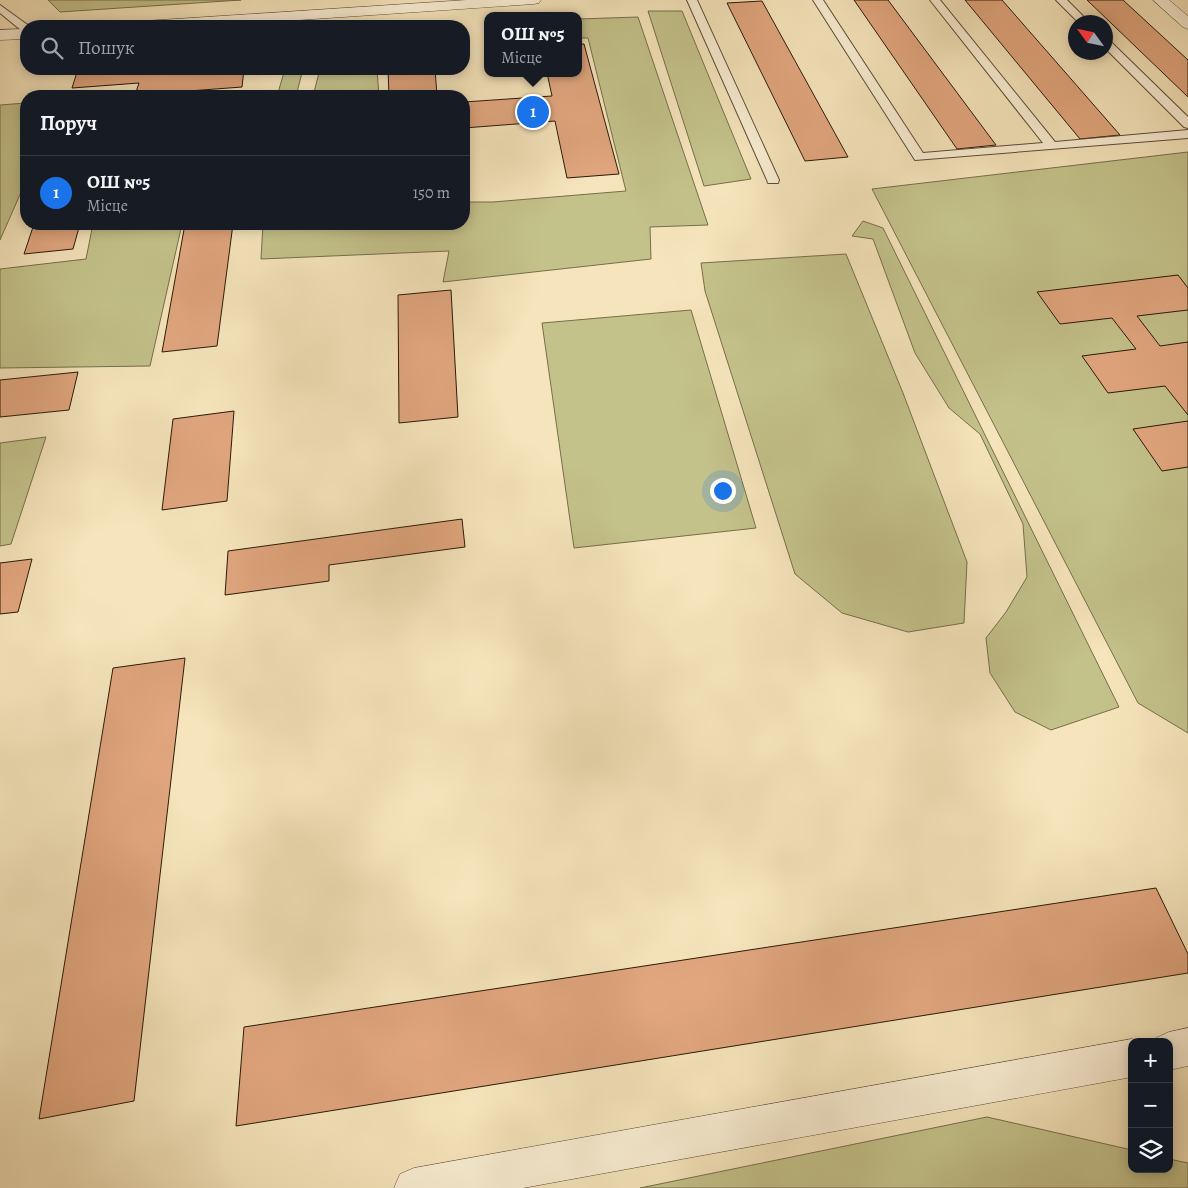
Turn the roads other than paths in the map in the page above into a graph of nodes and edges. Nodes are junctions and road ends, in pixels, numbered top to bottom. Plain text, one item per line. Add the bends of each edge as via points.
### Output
1 (534, 0) edge
2 (692, 0) edge
3 (818, 0) edge
4 (935, 0) edge
5 (1061, 0) edge
6 (1160, 0) edge
7 (0, 8) edge
8 (1077, 15) edge
9 (236, 20) edge
10 (20, 24) edge
11 (1188, 24) edge
12 (20, 34) edge
13 (0, 35) edge
14 (1113, 50) edge
15 (1188, 124) edge
16 (1188, 134) edge
17 (1052, 146) junction
18 (773, 180) dead end
19 (1188, 1047) edge
20 (1173, 1050) edge
21 (1128, 1059) edge
22 (414, 1188) edge

1 - 9 street
2 - 18 lane
3 - 17 lane via 919,158
4 - 17 lane
5 - 8 lane
6 - 11 street
7 - 10 lane
12 - 13 street
14 - 15 lane
16 - 17 lane
19 - 20 street
21 - 22 street

